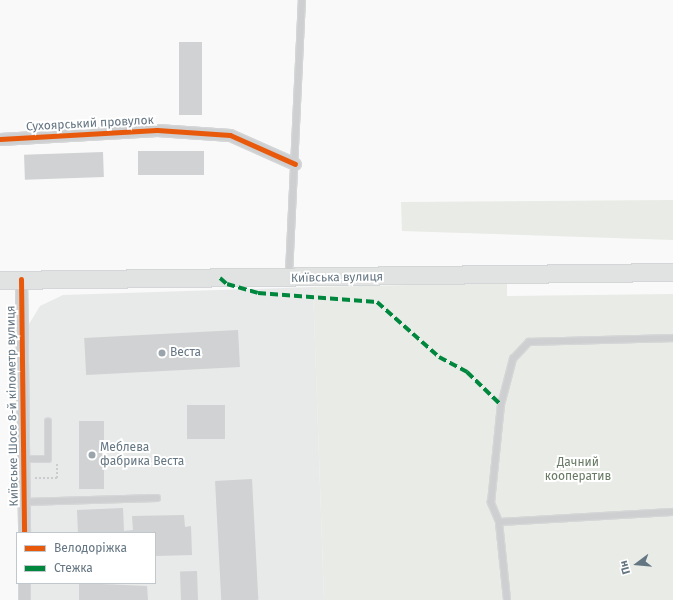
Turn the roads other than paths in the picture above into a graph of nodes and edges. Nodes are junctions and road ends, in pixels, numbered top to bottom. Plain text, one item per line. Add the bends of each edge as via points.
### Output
1 (302, 0) edge
2 (0, 139) edge
3 (294, 164) junction
4 (673, 272) edge
5 (288, 278) junction
6 (0, 280) edge
7 (21, 280) junction
8 (673, 338) edge
9 (48, 422) dead end
10 (24, 459) junction
11 (157, 498) dead end
12 (24, 502) junction
13 (673, 512) edge
14 (499, 522) junction
15 (24, 532) edge
16 (24, 584) edge
17 (24, 600) edge
18 (508, 600) edge

1 - 3 lane
2 - 3 street, Сухоярський провулок via 157,130 230,135
3 - 5 lane
4 - 5 main road, Київська вулиця
5 - 7 main road, Київська вулиця
6 - 7 main road, Київська вулиця
7 - 10 street, Київське Шосе 8-й кілометр вулиця
8 - 14 lane via 529,342 513,359 501,405 491,503
9 - 10 lane via 48,459
10 - 12 street, Київське Шосе 8-й кілометр вулиця
11 - 12 lane
12 - 15 street, Київське Шосе 8-й кілометр вулиця
13 - 14 lane
14 - 18 lane
16 - 17 street

